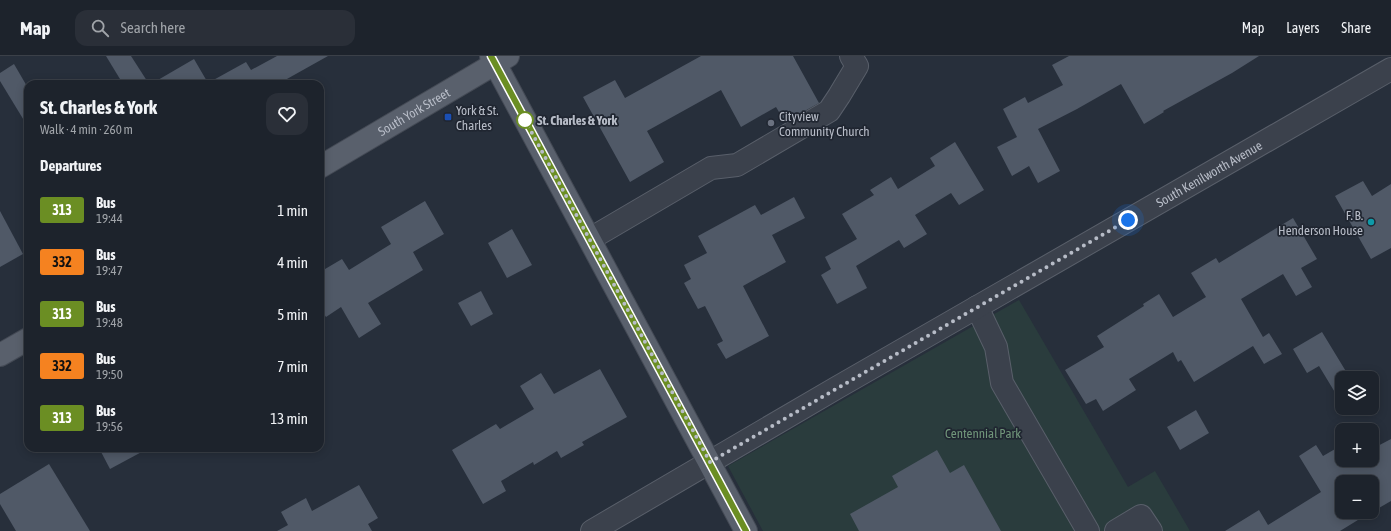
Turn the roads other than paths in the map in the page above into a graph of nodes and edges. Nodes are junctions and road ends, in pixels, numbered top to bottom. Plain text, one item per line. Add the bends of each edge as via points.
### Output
1 (851, 56) edge
2 (498, 59) edge
3 (1387, 68) edge
4 (324, 165) edge
5 (590, 239) junction
6 (977, 307) junction
7 (24, 340) edge
8 (0, 355) edge
9 (710, 462) junction
10 (592, 531) edge
11 (746, 531) edge
12 (1088, 531) edge
13 (1116, 531) edge
14 (1152, 531) edge

1 - 5 street via 857,66 829,111 737,165 711,168
2 - 4 main road, South York Street
2 - 5 main road
3 - 6 street, South Kenilworth Avenue
5 - 9 main road
6 - 9 street, South Kenilworth Avenue
6 - 12 street via 996,347 1002,383
7 - 8 main road
9 - 10 street, South Kenilworth Avenue
9 - 11 main road
13 - 14 street via 1141,516

